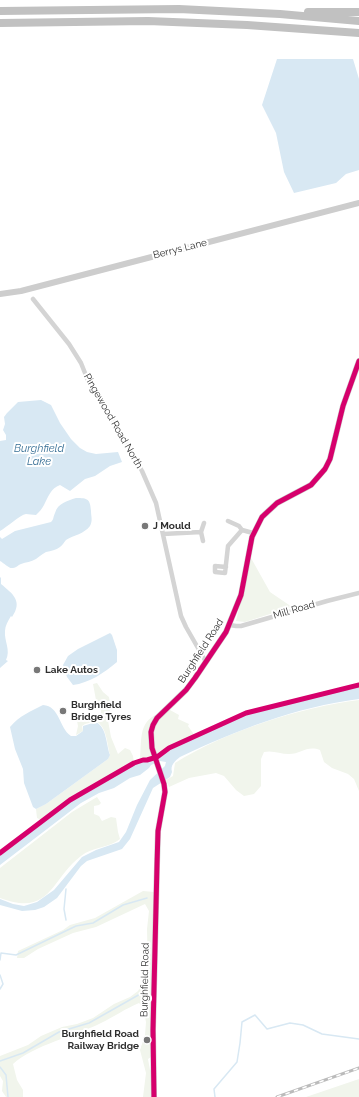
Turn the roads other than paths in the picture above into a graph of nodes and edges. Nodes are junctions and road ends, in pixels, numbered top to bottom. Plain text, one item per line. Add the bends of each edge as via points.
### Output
1 (0, 11) edge
2 (359, 12) edge
3 (280, 14) junction
4 (359, 21) edge
5 (0, 23) edge
6 (359, 34) edge
7 (359, 203) edge
8 (0, 294) edge
9 (36, 300) dead end
10 (359, 361) edge
11 (228, 521) dead end
12 (204, 524) dead end
13 (242, 530) junction
14 (201, 532) junction
15 (253, 533) junction
16 (163, 534) junction
17 (202, 541) dead end
18 (226, 567) dead end
19 (359, 593) edge
20 (230, 625) junction
21 (206, 662) junction
22 (154, 1097) edge

1 - 3 highway via 179,9
2 - 3 highway
3 - 4 highway
5 - 6 highway via 148,21 247,25
7 - 8 street, Berrys Lane
9 - 16 street, Pingewood Road North via 69,344 81,363 89,383 129,446 156,503
10 - 15 street, Burghfield Road via 325,469 307,488 270,509
11 - 13 street
12 - 14 street
13 - 15 street
13 - 18 street via 228,546
14 - 16 street
14 - 17 street
15 - 20 street, Burghfield Road via 241,595
16 - 21 street, Pingewood Road North via 181,616
19 - 20 street, Mill Road via 242,626
20 - 21 street, Burghfield Road
21 - 22 street, Burghfield Road via 186,690 154,722 152,732 152,753 165,792 157,865

